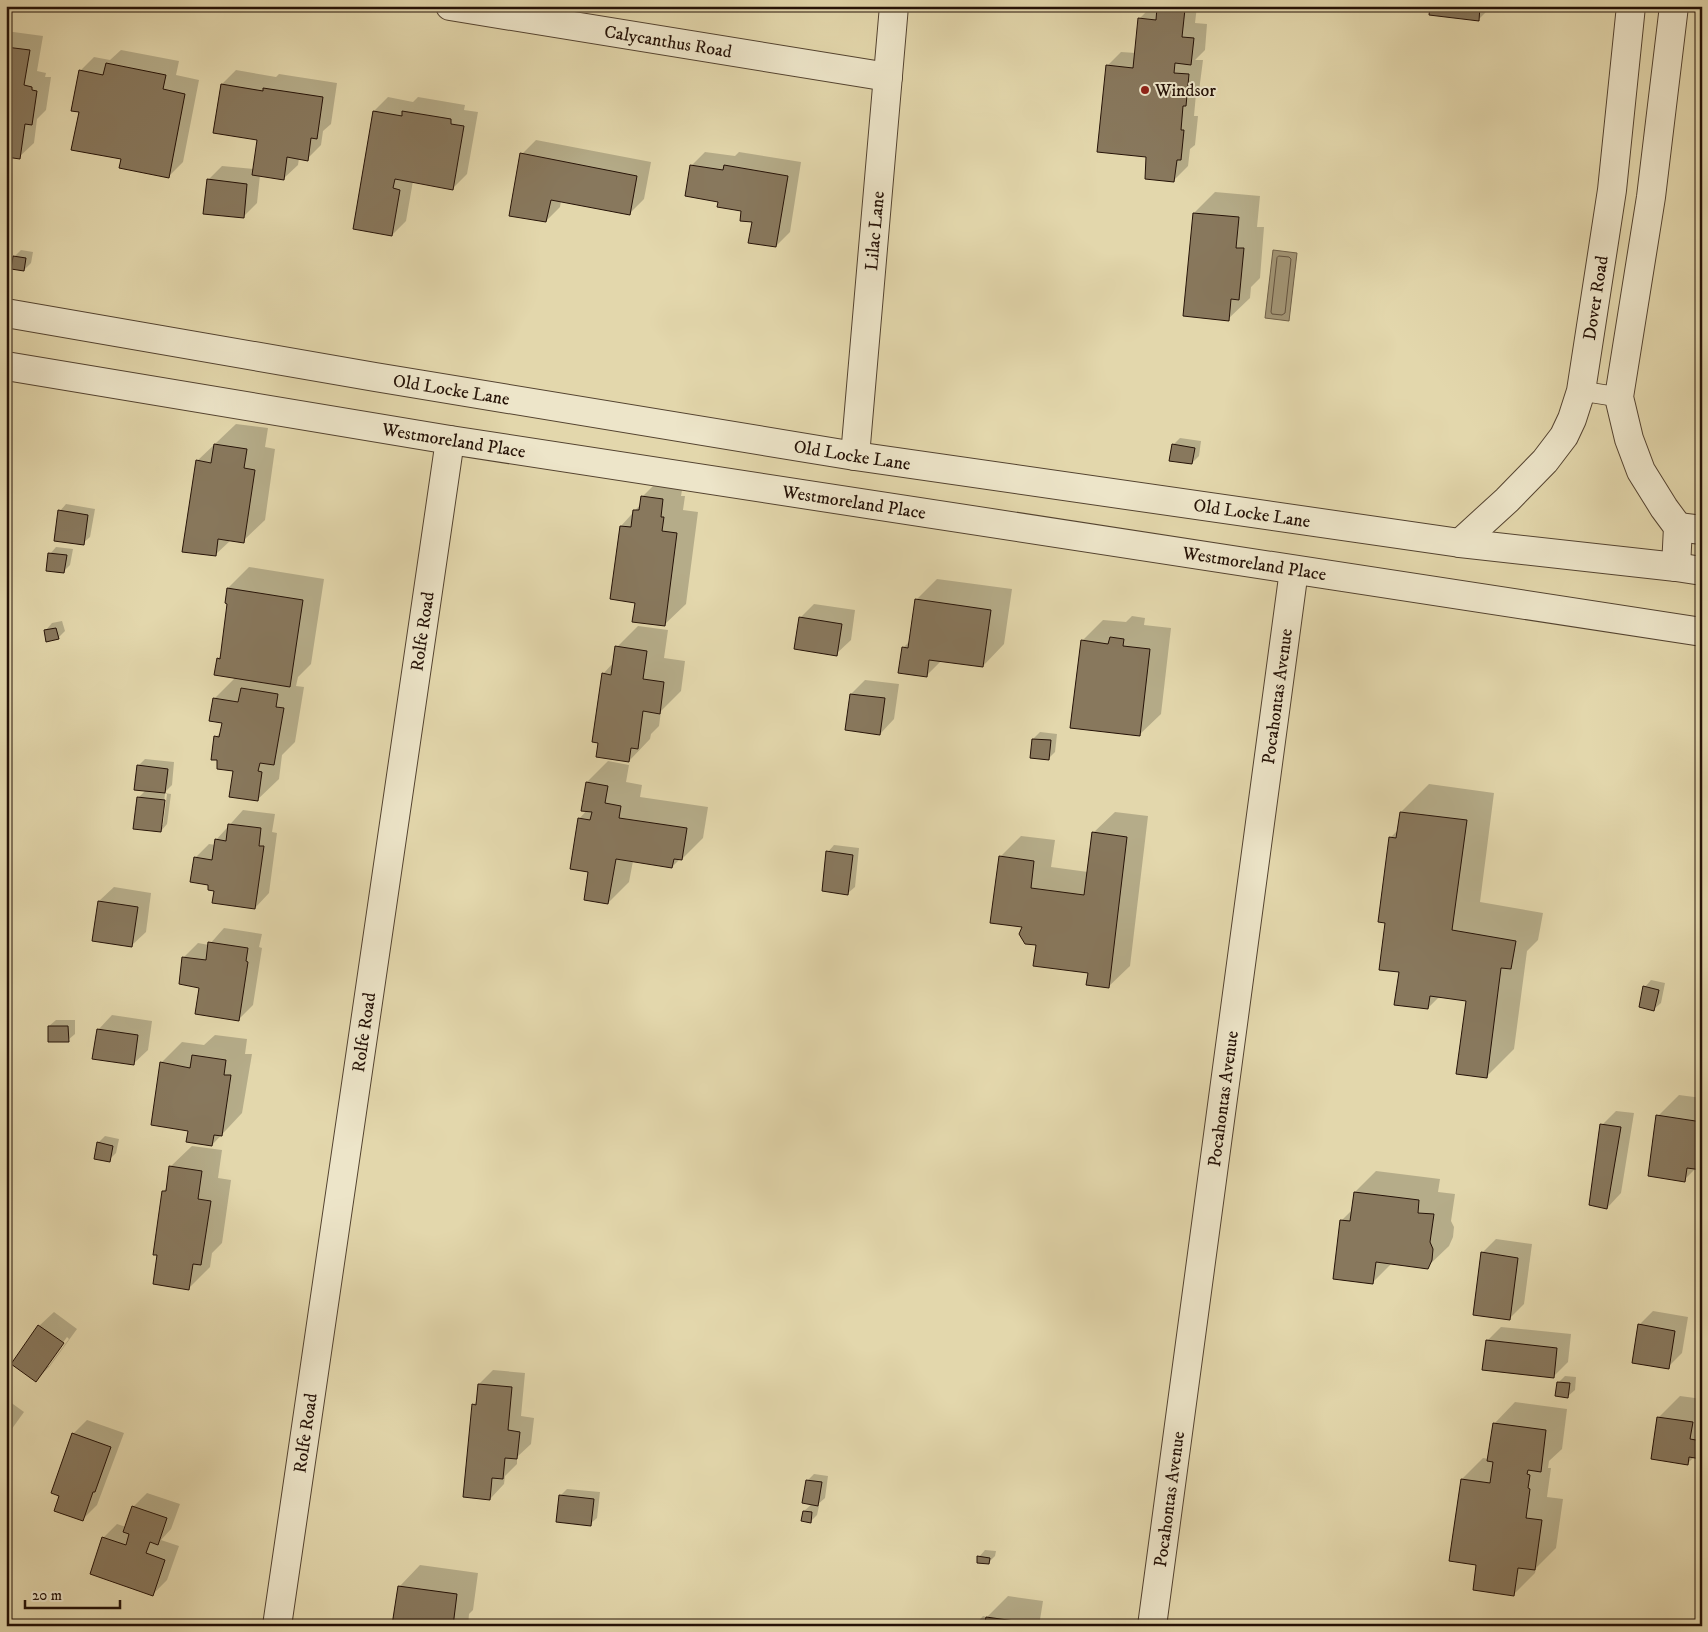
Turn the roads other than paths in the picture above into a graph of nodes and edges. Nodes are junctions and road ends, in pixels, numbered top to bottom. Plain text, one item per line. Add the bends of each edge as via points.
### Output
1 (450, 6) edge
2 (894, 6) edge
3 (1631, 6) edge
4 (1674, 6) edge
5 (888, 77) junction
6 (6, 313) edge
7 (6, 366) edge
8 (1581, 391) junction
9 (1619, 397) junction
10 (450, 440) junction
11 (855, 456) junction
12 (1690, 528) edge
13 (1460, 543) junction
14 (1689, 569) edge
15 (1294, 570) junction
16 (1702, 632) edge
17 (277, 1626) edge
18 (1152, 1626) edge

1 - 5 street, Calycanthus Road
2 - 5 street, Lilac Lane
3 - 8 street, Dover Road via 1612,190
4 - 9 street via 1651,197
5 - 11 street, Lilac Lane
6 - 11 street, Old Locke Lane
7 - 10 street, Westmoreland Place
8 - 9 lane
8 - 13 street, Dover Road via 1564,436 1545,461
9 - 12 street via 1641,470 1664,508
10 - 15 street, Westmoreland Place
10 - 17 street, Rolfe Road
11 - 13 street, Old Locke Lane
12 - 14 street
13 - 14 street, Old Locke Lane
15 - 16 street, Westmoreland Place
15 - 18 street, Pocahontas Avenue

